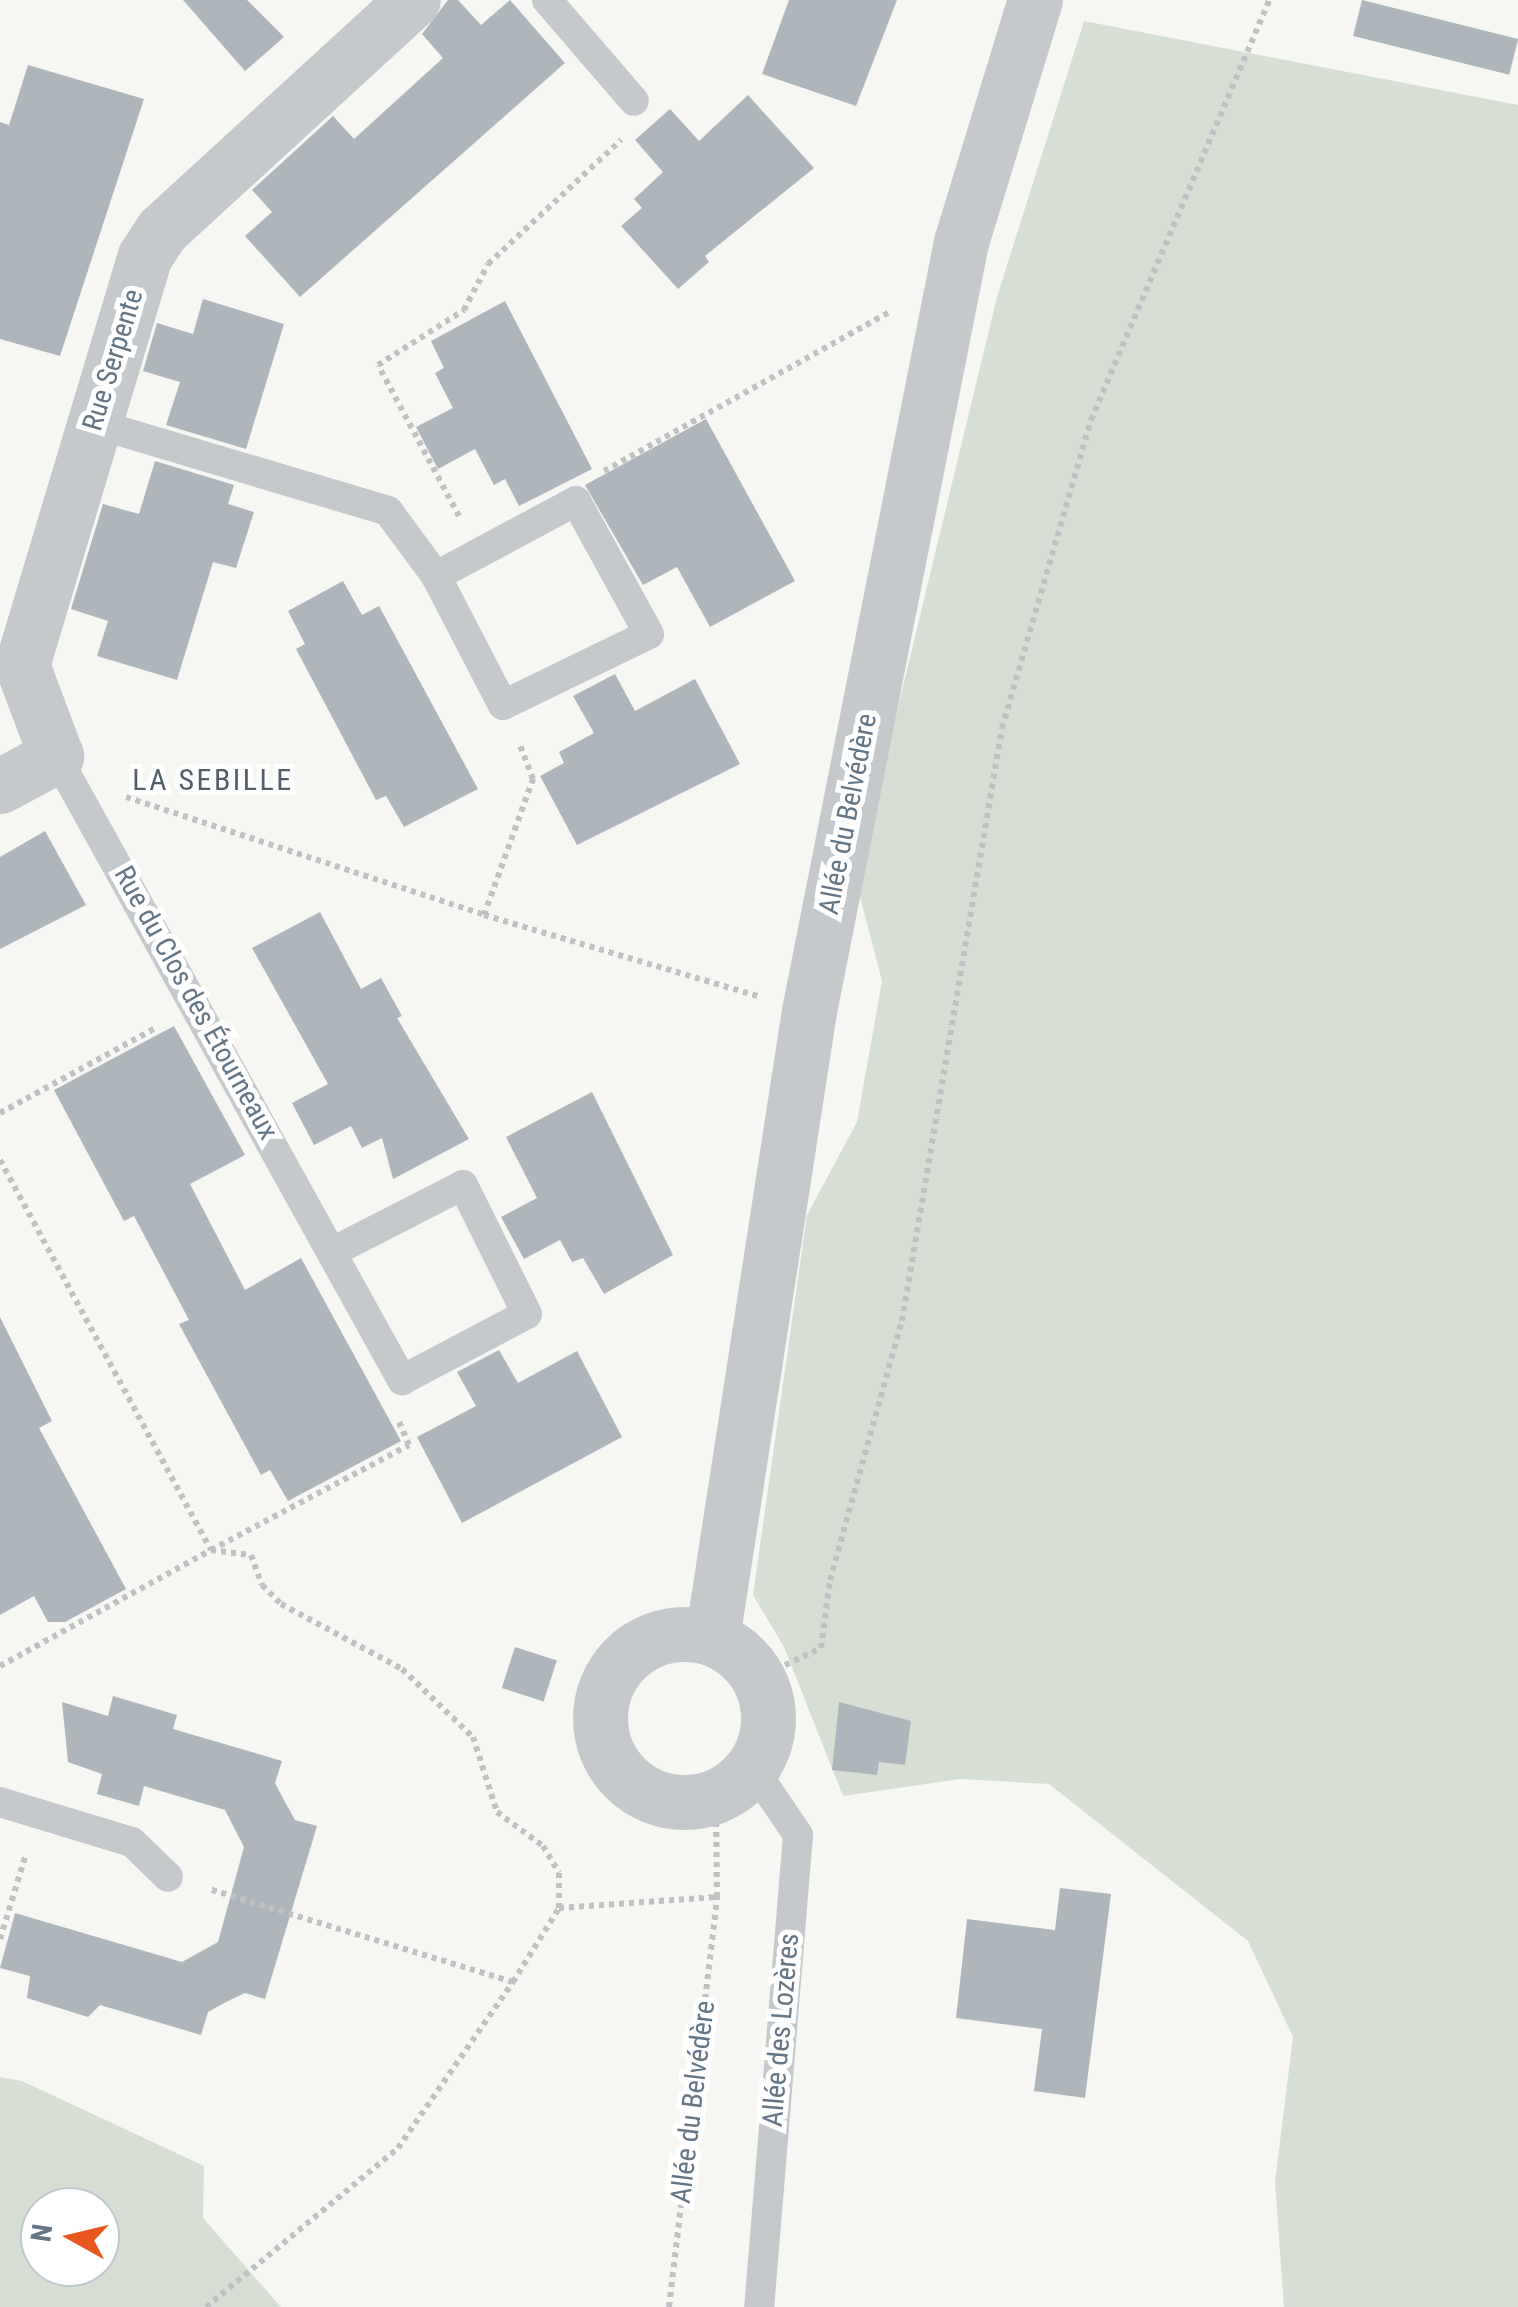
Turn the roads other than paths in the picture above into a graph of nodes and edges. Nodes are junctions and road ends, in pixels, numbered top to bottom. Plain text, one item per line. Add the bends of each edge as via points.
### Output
1 (413, 0) edge
2 (547, 0) edge
3 (1035, 0) edge
4 (634, 101) road end
5 (92, 423) junction
6 (436, 576) junction
7 (56, 756) junction
8 (0, 786) edge
9 (334, 1251) junction
10 (712, 1638) junction
11 (734, 1781) junction
12 (0, 1802) edge
13 (168, 1877) road end
14 (759, 2307) edge

1 - 5 street, Rue Serpente via 162,230 145,256
2 - 4 lane
3 - 10 street, Allée du Belvédère via 961,242 809,1011
5 - 6 lane via 388,511
5 - 7 street, Rue Serpente via 22,666
6 - 6 lane via 576,501 649,634 503,705
7 - 8 street
7 - 9 lane, Rue du Clos des Étourneaux
9 - 9 lane, Rue du Clos des Étourneaux via 402,1380 528,1314 463,1185
10 - 11 street via 730,1647 758,1678 768,1724
10 - 11 street via 684,1633 633,1650 603,1695 600,1722 620,1773 642,1790 667,1800
11 - 14 lane, Allée des Lozères via 798,1834
12 - 13 lane via 132,1842

